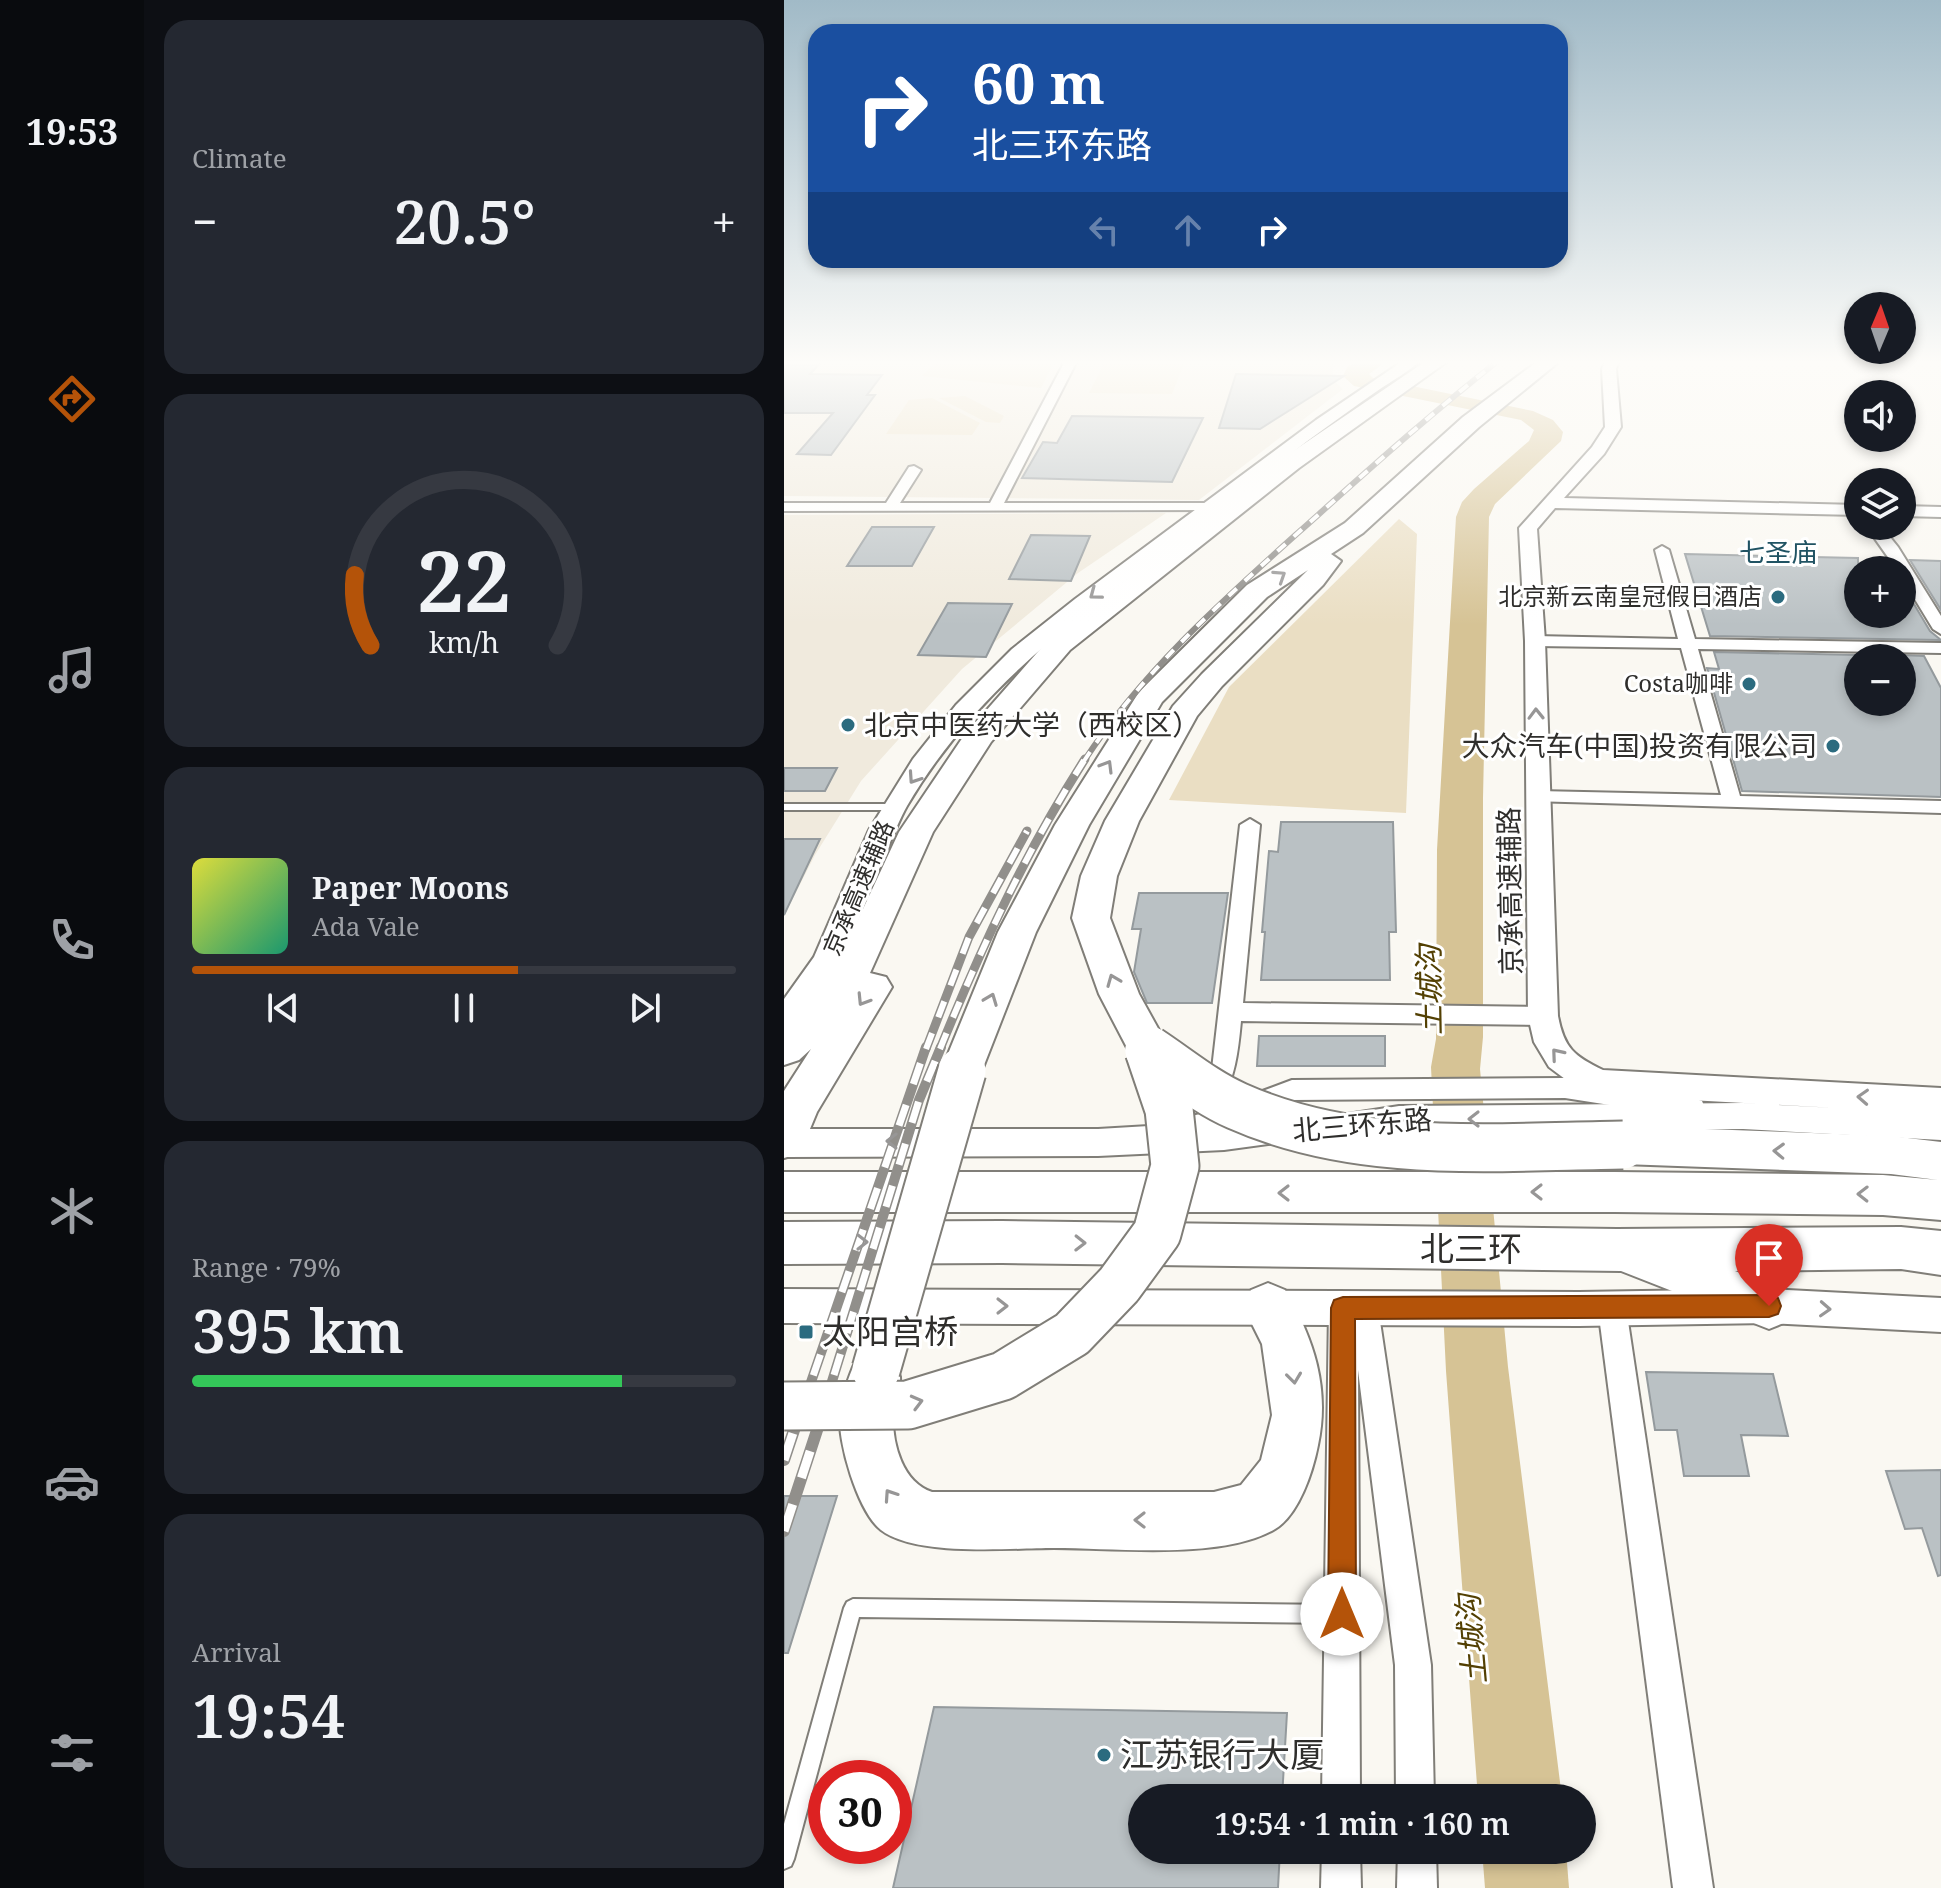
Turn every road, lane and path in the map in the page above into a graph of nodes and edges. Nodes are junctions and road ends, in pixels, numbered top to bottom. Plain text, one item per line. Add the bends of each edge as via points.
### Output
1 (1025, 449) edge
2 (1296, 449) edge
3 (1308, 449) edge
4 (1441, 449) edge
5 (1599, 449) edge
6 (1291, 463) junction
7 (914, 470) dead end
8 (1217, 502) junction
9 (1551, 503) junction
10 (784, 507) edge
11 (890, 507) junction
12 (995, 507) junction
13 (1844, 510) edge
14 (1916, 511) edge
15 (1941, 512) edge
16 (1354, 528) junction
17 (1885, 540) edge
18 (1662, 550) dead end
19 (1178, 551) junction
20 (1941, 629) edge
21 (1535, 641) junction
22 (1689, 644) junction
23 (1941, 648) edge
24 (1538, 797) junction
25 (1732, 802) junction
26 (784, 807) edge
27 (894, 807) junction
28 (1941, 807) edge
29 (1250, 825) dead end
30 (1232, 1012) junction
31 (1543, 1016) junction
32 (784, 1019) edge
33 (784, 1049) edge
34 (1149, 1050) junction
35 (1941, 1101) edge
36 (1398, 1103) junction
37 (1743, 1116) junction
38 (1192, 1126) junction
39 (1941, 1127) edge
40 (788, 1130) edge
41 (1099, 1142) junction
42 (1941, 1161) edge
43 (784, 1192) edge
44 (1941, 1200) edge
45 (784, 1243) edge
46 (1617, 1250) junction
47 (1941, 1253) edge
48 (784, 1306) edge
49 (1268, 1306) junction
50 (1769, 1306) junction
51 (1368, 1308) junction
52 (1595, 1309) junction
53 (1941, 1315) edge
54 (784, 1406) edge
55 (1342, 1614) junction
56 (1341, 1784) edge
57 (1415, 1784) edge
58 (784, 1859) edge
59 (1341, 1864) edge
60 (1417, 1864) edge
61 (1341, 1888) edge
62 (1417, 1888) edge
63 (1693, 1888) edge

1 - 12 street
2 - 8 street, 京承高速辅路
3 - 6 highway
4 - 16 highway
5 - 9 street, 京承高速辅路
6 - 8 highway
6 - 19 highway
7 - 11 street
8 - 12 street
8 -> 27 street, 京承高速辅路 via 1014,658 941,738
9 - 13 street
9 - 21 street, 京承高速辅路 via 1528,528
10 - 11 street
11 - 12 street
14 - 15 street
34 -> 16 highway via 1119,994 1091,918 1099,876 1122,821 1184,713 1314,579
49 -> 16 highway, bridge via 1287,1340 1298,1415 1285,1473 1258,1508 1214,1520 932,1520 901,1510 884,1487 870,1449 866,1413 876,1370 962,1071 1017,932 1072,825 1150,698 1257,591
17 - 20 street
18 - 22 street
19 - 33 highway via 1060,644 979,737 916,832 859,958 830,1008
19 -> 40 highway via 1006,737 941,831 871,988
21 - 22 street
24 -> 21 street, 京承高速辅路
22 - 23 street
22 - 25 street
24 - 25 street
24 - 31 street, 京承高速辅路
25 - 28 street
26 - 27 lane
27 - 32 street, 京承高速辅路 via 830,959
29 - 30 street
30 - 31 street
30 - 38 street via 1224,1069 1205,1112
35 -> 31 street, 京承高速辅路 via 1599,1082 1558,1059 1547,1040
42 -> 34 highway, bridge via 1623,1145 1391,1146 1291,1127 1235,1106
54 -> 34 highway, bridge via 908,1405 1003,1376 1072,1334 1119,1285 1157,1233 1175,1166 1169,1109
37 -> 36 street, 北三环东路 via 1549,1119
36 - 37 street via 1565,1088
36 - 38 street via 1292,1090
36 - 41 street, 北三环东路 via 1222,1138
37 - 39 street, 北三环东路
38 - 41 street
41 -> 40 street, 北三环东路
44 -> 43 highway, 北三环 via 1615,1192
45 -> 46 highway, 北三环
46 - 47 highway, 北三环 via 1901,1248
46 - 50 highway
48 -> 49 street
49 - 51 street
50 - 52 street
50 -> 53 street
51 - 52 street
51 - 55 street
51 - 57 street via 1413,1665
52 - 63 street
55 - 56 street
55 - 58 lane via 853,1608
59 - 61 street
60 - 62 street

